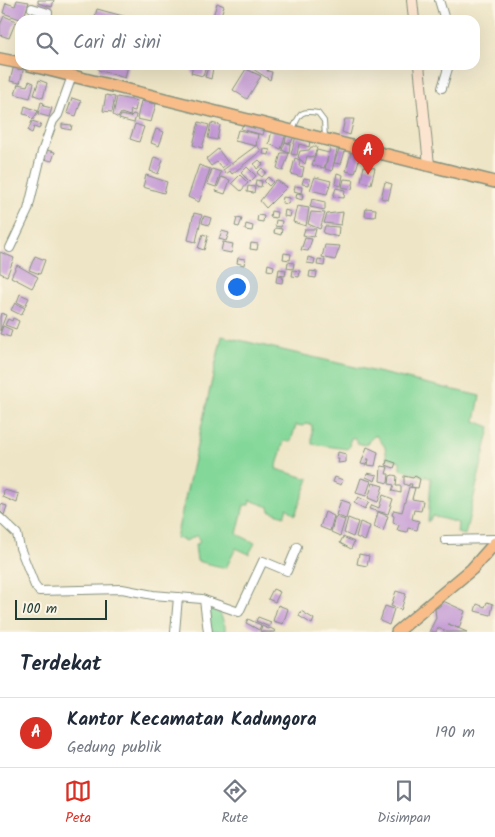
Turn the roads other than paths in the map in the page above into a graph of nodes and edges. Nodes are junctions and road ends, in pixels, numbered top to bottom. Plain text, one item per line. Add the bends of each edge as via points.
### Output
1 (412, 0) edge
2 (439, 0) edge
3 (32, 8) dead end
4 (48, 15) edge
5 (414, 15) edge
6 (443, 15) edge
7 (0, 58) edge
8 (15, 62) edge
9 (50, 70) edge
10 (420, 70) edge
11 (447, 70) edge
12 (72, 76) junction
13 (442, 88) dead end
14 (292, 131) junction
15 (325, 139) junction
16 (429, 165) junction
17 (495, 182) edge
18 (10, 248) dead end
19 (0, 518) edge
20 (495, 539) edge
21 (444, 540) dead end
22 (495, 543) edge
23 (296, 547) dead end
24 (178, 597) junction
25 (204, 600) junction
26 (175, 632) edge
27 (208, 632) edge
28 (397, 632) edge

1 - 5 street
2 - 6 street
3 - 4 street
7 - 8 main road
9 - 12 main road
10 - 16 street
11 - 13 street
12 - 14 main road
12 - 18 street via 42,152 28,210
14 - 15 main road
14 - 15 lane via 301,113 318,113 324,121
15 - 16 main road
16 - 17 main road
19 - 24 street via 17,534 39,591 122,589
20 - 21 street
22 - 28 main road via 472,569
23 - 25 street via 287,571 263,561 239,612
24 - 25 street
24 - 26 street
25 - 27 street

